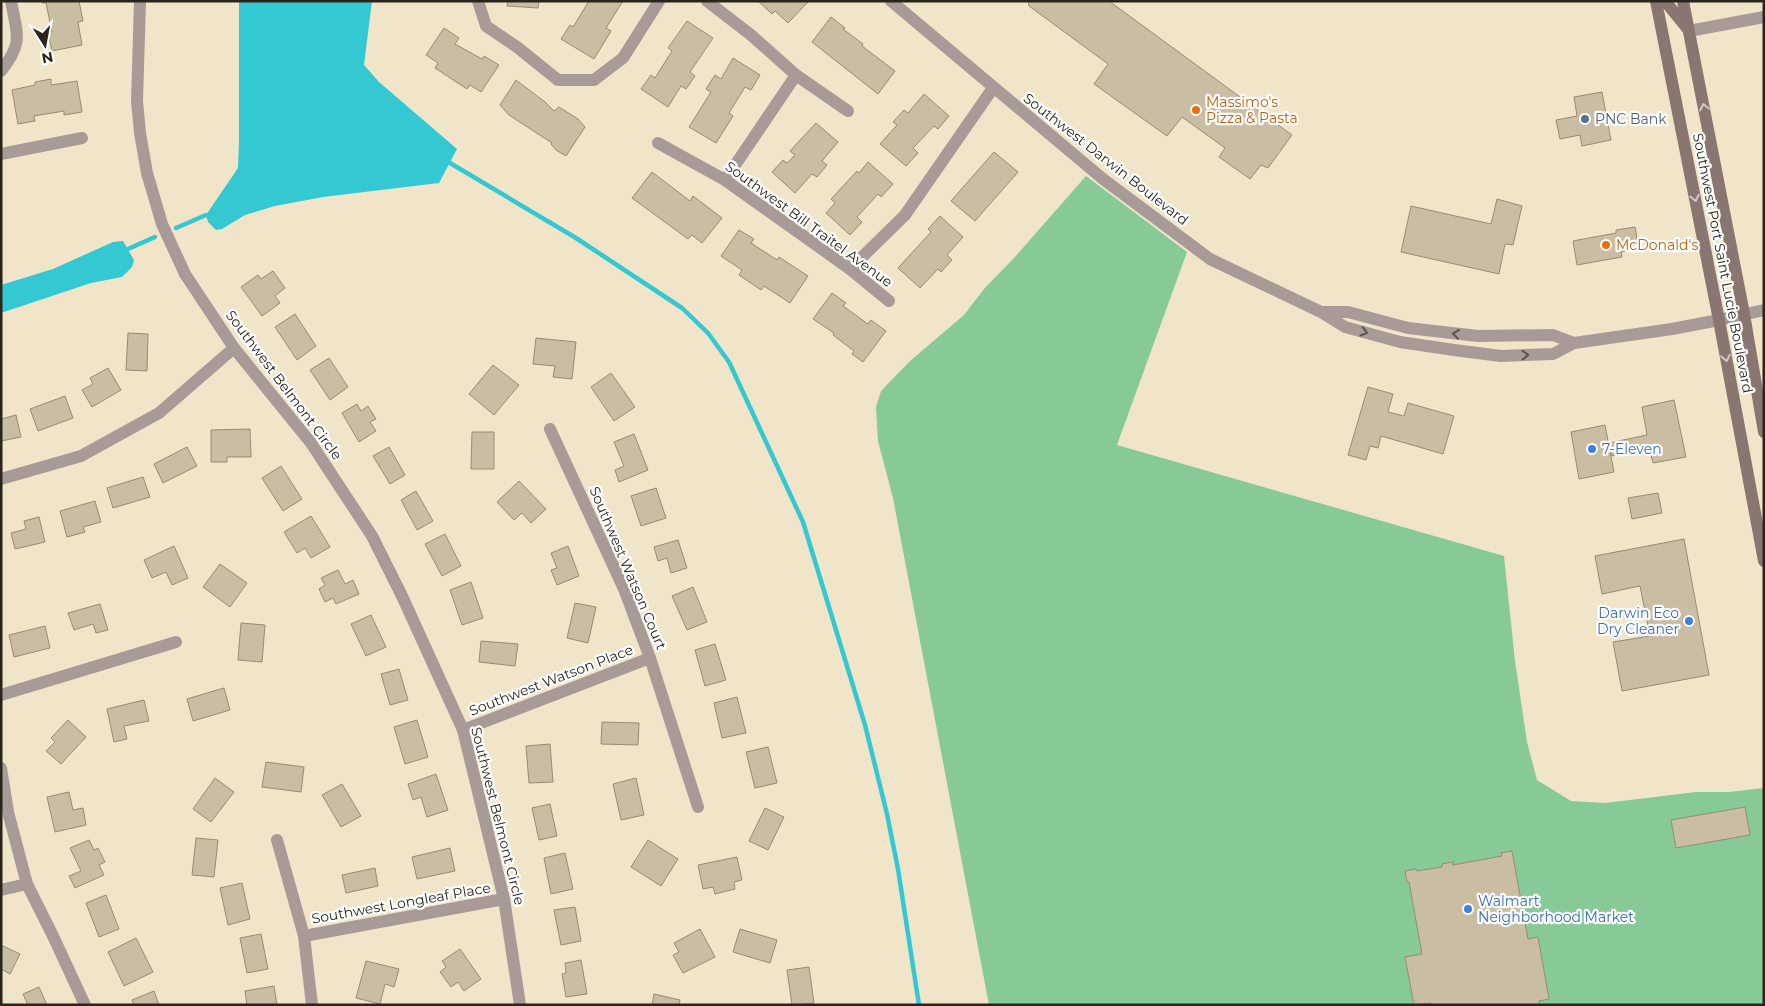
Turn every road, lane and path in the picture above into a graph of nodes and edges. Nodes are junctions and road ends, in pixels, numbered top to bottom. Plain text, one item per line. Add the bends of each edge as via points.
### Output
1 (11, 1) edge
2 (140, 1) edge
3 (478, 1) edge
4 (659, 1) edge
5 (707, 1) edge
6 (892, 1) edge
7 (1656, 1) edge
8 (1665, 1) edge
9 (1684, 1) edge
10 (1764, 17) edge
11 (1689, 31) junction
12 (1, 71) edge
13 (796, 75) junction
14 (993, 88) junction
15 (848, 111) dead end
16 (82, 138) dead end
17 (658, 143) dead end
18 (1, 154) edge
19 (726, 180) junction
20 (850, 269) junction
21 (889, 301) dead end
22 (1764, 310) edge
23 (1321, 312) junction
24 (1744, 314) junction
25 (1719, 320) junction
26 (1574, 343) junction
27 (234, 348) junction
28 (550, 429) dead end
29 (1764, 432) edge
30 (1, 479) edge
31 (1764, 561) edge
32 (176, 642) dead end
33 (650, 658) junction
34 (1, 695) edge
35 (463, 730) junction
36 (1, 768) edge
37 (698, 807) dead end
38 (277, 840) dead end
39 (27, 884) junction
40 (1, 890) edge
41 (504, 899) junction
42 (304, 936) junction
43 (85, 1005) edge
44 (312, 1005) edge
45 (520, 1005) edge

1 - 12 street via 18,39 16,51
2 - 27 street, Southwest Belmont Circle via 137,101 147,173 162,224 185,274
3 - 4 street via 486,26 517,46 558,80 594,80 623,58
5 - 13 street
6 - 14 street, Southwest Darwin Boulevard
7 -> 25 main road, Southwest Port Saint Lucie Boulevard
8 - 11 main road
9 - 11 main road, Southwest Port Saint Lucie Boulevard
10 - 11 street
24 -> 11 main road, Southwest Port Saint Lucie Boulevard
13 - 15 street
13 - 19 street
14 - 20 street via 905,215
14 - 23 street, Southwest Darwin Boulevard via 1103,180 1210,259
16 - 18 street
17 - 19 street, Southwest Bill Traitel Avenue
19 - 20 street, Southwest Bill Traitel Avenue
20 - 21 street, Southwest Bill Traitel Avenue
22 - 24 street, Southwest Darwin Boulevard
26 -> 23 street, Southwest Darwin Boulevard via 1554,336 1512,337 1408,328 1348,312
23 -> 26 street, Southwest Darwin Boulevard via 1345,327 1400,342 1501,356 1552,354
24 - 25 street, Southwest Darwin Boulevard
24 - 29 main road, Southwest Port Saint Lucie Boulevard
25 - 26 street, Southwest Darwin Boulevard
25 -> 31 main road, Southwest Port Saint Lucie Boulevard
27 - 30 street via 159,413 81,456
27 - 35 street, Southwest Belmont Circle via 311,444 372,536
28 - 33 street, Southwest Watson Court via 624,588
32 - 34 street
33 - 35 street, Southwest Watson Place
33 - 37 street, Southwest Watson Court
35 - 41 street, Southwest Belmont Circle
36 - 39 street via 8,812
38 - 42 street
39 - 40 street
39 - 43 street
41 - 42 street, Southwest Longleaf Place
41 - 45 street, Southwest Belmont Circle
42 - 44 street

